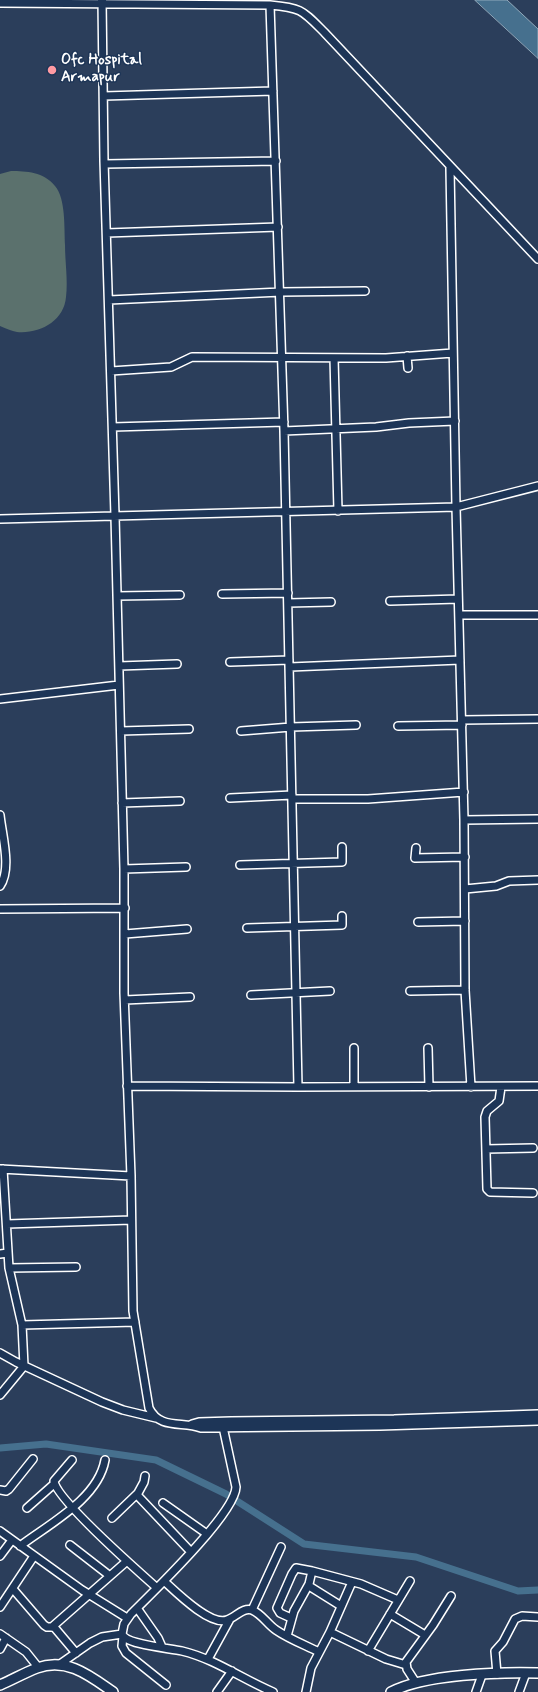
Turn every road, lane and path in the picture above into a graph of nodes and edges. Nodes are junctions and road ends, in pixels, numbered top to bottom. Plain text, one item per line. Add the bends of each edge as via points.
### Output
1 (103, 2) edge
2 (0, 3) edge
3 (270, 6) junction
4 (273, 91) junction
5 (104, 96) junction
6 (276, 161) junction
7 (105, 164) junction
8 (450, 168) junction
9 (278, 227) junction
10 (107, 233) junction
11 (538, 259) edge
12 (365, 291) dead end
13 (281, 292) junction
14 (109, 300) junction
15 (453, 353) junction
16 (407, 356) junction
17 (282, 357) junction
18 (334, 358) junction
19 (408, 368) dead end
20 (111, 371) junction
21 (455, 421) junction
22 (284, 422) junction
23 (113, 426) junction
24 (336, 428) junction
25 (284, 431) junction
26 (538, 486) edge
27 (456, 508) junction
28 (338, 511) junction
29 (285, 512) junction
30 (115, 516) junction
31 (0, 519) edge
32 (222, 594) dead end
33 (288, 594) junction
34 (180, 595) dead end
35 (117, 596) junction
36 (458, 599) junction
37 (390, 601) dead end
38 (331, 602) dead end
39 (288, 603) junction
40 (538, 615) edge
41 (459, 616) junction
42 (460, 660) junction
43 (230, 662) dead end
44 (177, 664) dead end
45 (290, 664) junction
46 (119, 666) junction
47 (120, 685) junction
48 (0, 699) edge
49 (538, 719) edge
50 (462, 722) junction
51 (356, 725) dead end
52 (398, 726) dead end
53 (291, 727) junction
54 (189, 729) dead end
55 (241, 730) dead end
56 (121, 731) junction
57 (464, 792) junction
58 (292, 797) junction
59 (230, 798) dead end
60 (180, 801) dead end
61 (122, 803) junction
62 (0, 814) edge
63 (538, 819) edge
64 (464, 820) junction
65 (342, 847) dead end
66 (416, 848) dead end
67 (464, 857) junction
68 (294, 864) junction
69 (240, 865) dead end
70 (186, 867) dead end
71 (124, 869) junction
72 (538, 880) edge
73 (0, 886) edge
74 (465, 890) junction
75 (124, 908) junction
76 (0, 909) edge
77 (342, 916) dead end
78 (465, 921) junction
79 (418, 922) dead end
80 (295, 927) junction
81 (247, 928) dead end
82 (187, 929) dead end
83 (125, 934) junction
84 (465, 990) junction
85 (330, 991) dead end
86 (410, 991) dead end
87 (296, 992) junction
88 (251, 994) dead end
89 (190, 997) dead end
90 (124, 1000) junction
91 (354, 1048) dead end
92 (428, 1048) dead end
93 (128, 1086) junction
94 (538, 1086) edge
95 (298, 1087) junction
96 (354, 1087) junction
97 (429, 1087) junction
98 (471, 1087) junction
99 (501, 1087) junction
100 (533, 1148) dead end
101 (486, 1149) junction
102 (2, 1169) edge
103 (131, 1176) junction
104 (533, 1192) dead end
105 (131, 1220) junction
106 (7, 1224) junction
107 (0, 1254) edge
108 (8, 1254) junction
109 (76, 1267) dead end
110 (9, 1268) junction
111 (135, 1322) junction
112 (22, 1325) junction
113 (0, 1353) edge
114 (24, 1366) junction
115 (0, 1395) edge
116 (538, 1414) edge
117 (156, 1418) junction
118 (538, 1421) edge
119 (192, 1424) junction
120 (223, 1427) junction
121 (33, 1459) dead end
122 (72, 1460) dead end
123 (105, 1460) dead end
124 (145, 1476) dead end
125 (54, 1484) junction
126 (0, 1490) edge
127 (138, 1493) junction
128 (162, 1503) dead end
129 (27, 1508) dead end
130 (72, 1508) junction
131 (112, 1518) dead end
132 (0, 1531) edge
133 (207, 1534) junction
134 (12, 1540) junction
135 (70, 1545) dead end
136 (20, 1546) junction
137 (281, 1547) dead end
138 (191, 1552) junction
139 (0, 1556) edge
140 (34, 1556) junction
141 (127, 1561) junction
142 (312, 1570) junction
143 (110, 1576) junction
144 (164, 1581) junction
145 (410, 1581) dead end
146 (352, 1582) junction
147 (308, 1584) junction
148 (157, 1588) junction
149 (13, 1589) junction
150 (90, 1595) junction
151 (451, 1596) dead end
152 (398, 1600) junction
153 (341, 1606) junction
154 (0, 1607) edge
155 (137, 1608) junction
156 (252, 1610) junction
157 (390, 1614) junction
158 (538, 1617) edge
159 (127, 1618) junction
160 (291, 1618) junction
161 (230, 1619) junction
162 (52, 1627) junction
163 (330, 1632) junction
164 (122, 1635) junction
165 (425, 1635) junction
166 (3, 1636) edge
167 (287, 1636) junction
168 (162, 1647) junction
169 (0, 1649) edge
170 (368, 1651) junction
171 (319, 1652) junction
172 (76, 1653) junction
173 (208, 1659) junction
174 (60, 1664) junction
175 (406, 1666) junction
176 (38, 1667) junction
177 (232, 1671) junction
178 (526, 1673) junction
179 (538, 1673) edge
180 (497, 1674) junction
181 (482, 1675) junction
182 (416, 1683) junction
183 (0, 1685) edge
184 (166, 1685) dead end
185 (259, 1689) edge
186 (113, 1692) edge
187 (217, 1692) edge
188 (273, 1692) edge
189 (306, 1692) edge
190 (391, 1692) edge
191 (476, 1692) edge
192 (520, 1692) edge

1 - 2 street
1 - 3 street
1 - 5 street
3 - 4 street
3 - 8 street via 294,8 305,13
4 - 5 street
4 - 6 street
5 - 7 street
6 - 7 street
6 - 9 street
7 - 10 street
8 - 11 street
8 - 15 street
9 - 10 street
9 - 13 street
10 - 14 street
12 - 13 street
13 - 14 street
13 - 17 street
14 - 20 street
15 - 16 street
15 - 21 street
16 - 18 street
16 - 19 street
17 - 18 street
17 - 20 street via 192,357 171,367
17 - 22 street
18 - 24 street
20 - 23 street
21 - 24 street
21 - 27 street
22 - 23 street
22 - 25 street
23 - 30 street
24 - 25 street
24 - 28 street
25 - 29 street
26 - 27 street
27 - 28 street
27 - 36 street
28 - 29 street
29 - 30 street
29 - 33 street
30 - 31 street
30 - 35 street
32 - 33 street
33 - 39 street
34 - 35 street
35 - 46 street
36 - 37 street
36 - 41 street
38 - 39 street
39 - 45 street
40 - 41 street
41 - 42 street
42 - 45 street
42 - 50 street
43 - 45 street
44 - 46 street
45 - 53 street
46 - 47 street
47 - 48 street
47 - 56 street
49 - 50 street
50 - 52 street
50 - 57 street
51 - 53 street
53 - 55 street
53 - 58 street
54 - 56 street
56 - 61 street
57 - 58 street via 368,799
57 - 64 street
58 - 59 street
58 - 68 street
60 - 61 street
61 - 71 street
62 - 73 street via 7,868
63 - 64 street
64 - 67 street
65 - 68 street via 342,862
66 - 67 street via 416,858
67 - 74 street
68 - 69 street
68 - 80 street
70 - 71 street
71 - 75 street
72 - 74 street via 509,881 496,886
74 - 78 street
75 - 76 street
75 - 83 street
77 - 80 street via 342,925
78 - 79 street
78 - 84 street
80 - 81 street
80 - 87 street
82 - 83 street
83 - 90 street
84 - 86 street
84 - 98 street
85 - 87 street
87 - 88 street
87 - 95 street
89 - 90 street
90 - 93 street
91 - 96 street
92 - 97 street
93 - 95 street
93 - 103 street
94 - 99 street
95 - 96 street
96 - 97 street
97 - 98 street
98 - 99 street
99 - 101 street via 499,1101 485,1114
100 - 101 street
101 - 104 street via 488,1191
102 - 103 street
102 - 106 street
103 - 105 street
105 - 106 street
105 - 111 street
106 - 108 street
107 - 108 street
108 - 110 street
109 - 110 street
110 - 112 street
111 - 112 street
111 - 117 street via 149,1408
112 - 114 street
113 - 114 street
114 - 115 street
114 - 117 street via 115,1408
116 - 119 street
117 - 119 street via 171,1424
118 - 120 street
119 - 120 street via 201,1428
120 - 133 street via 236,1487 229,1506
121 - 126 street via 9,1489
122 - 125 street via 55,1479
123 - 130 street via 96,1484
124 - 127 street
125 - 129 street
125 - 130 street
127 - 131 street
127 - 138 street via 141,1500
128 - 133 street
130 - 136 street
130 - 141 street
132 - 134 street
133 - 138 street
134 - 136 street
134 - 139 street
135 - 143 street
136 - 140 street
137 - 156 street
138 - 144 street
140 - 149 street
140 - 150 street
141 - 143 street
141 - 148 street
142 - 146 street
142 - 147 street
142 - 160 street via 294,1570 285,1587 277,1608 280,1613
143 - 150 street
144 - 148 street
144 - 161 street via 186,1601 206,1614 221,1621
145 - 152 street
146 - 152 street
146 - 153 street
147 - 153 street
147 - 160 street
148 - 155 street
149 - 154 street
149 - 162 street via 44,1625
150 - 159 street
150 - 162 street
151 - 165 street
152 - 157 street
153 - 163 street
155 - 159 street
155 - 168 street
156 - 161 street via 244,1610
156 - 167 street
157 - 165 street
157 - 170 street
158 - 180 street via 522,1616 515,1619 503,1642 495,1651
159 - 164 street
160 - 167 street
161 - 173 street
162 - 172 street
163 - 170 street
163 - 171 street
164 - 168 street via 137,1644
164 - 172 street via 97,1639
164 - 184 street via 122,1646 126,1653
165 - 175 street via 408,1658
166 - 169 street
166 - 176 street via 26,1652
167 - 171 street
168 - 173 street
170 - 175 street
171 - 189 street via 310,1672
172 - 174 street
173 - 177 street
174 - 176 street
174 - 186 street via 85,1673
175 - 182 street
176 - 183 street
177 - 185 street
177 - 187 street
178 - 179 street
178 - 180 street
178 - 192 street
180 - 181 street
181 - 182 street
181 - 191 street
182 - 190 street
185 - 188 street

